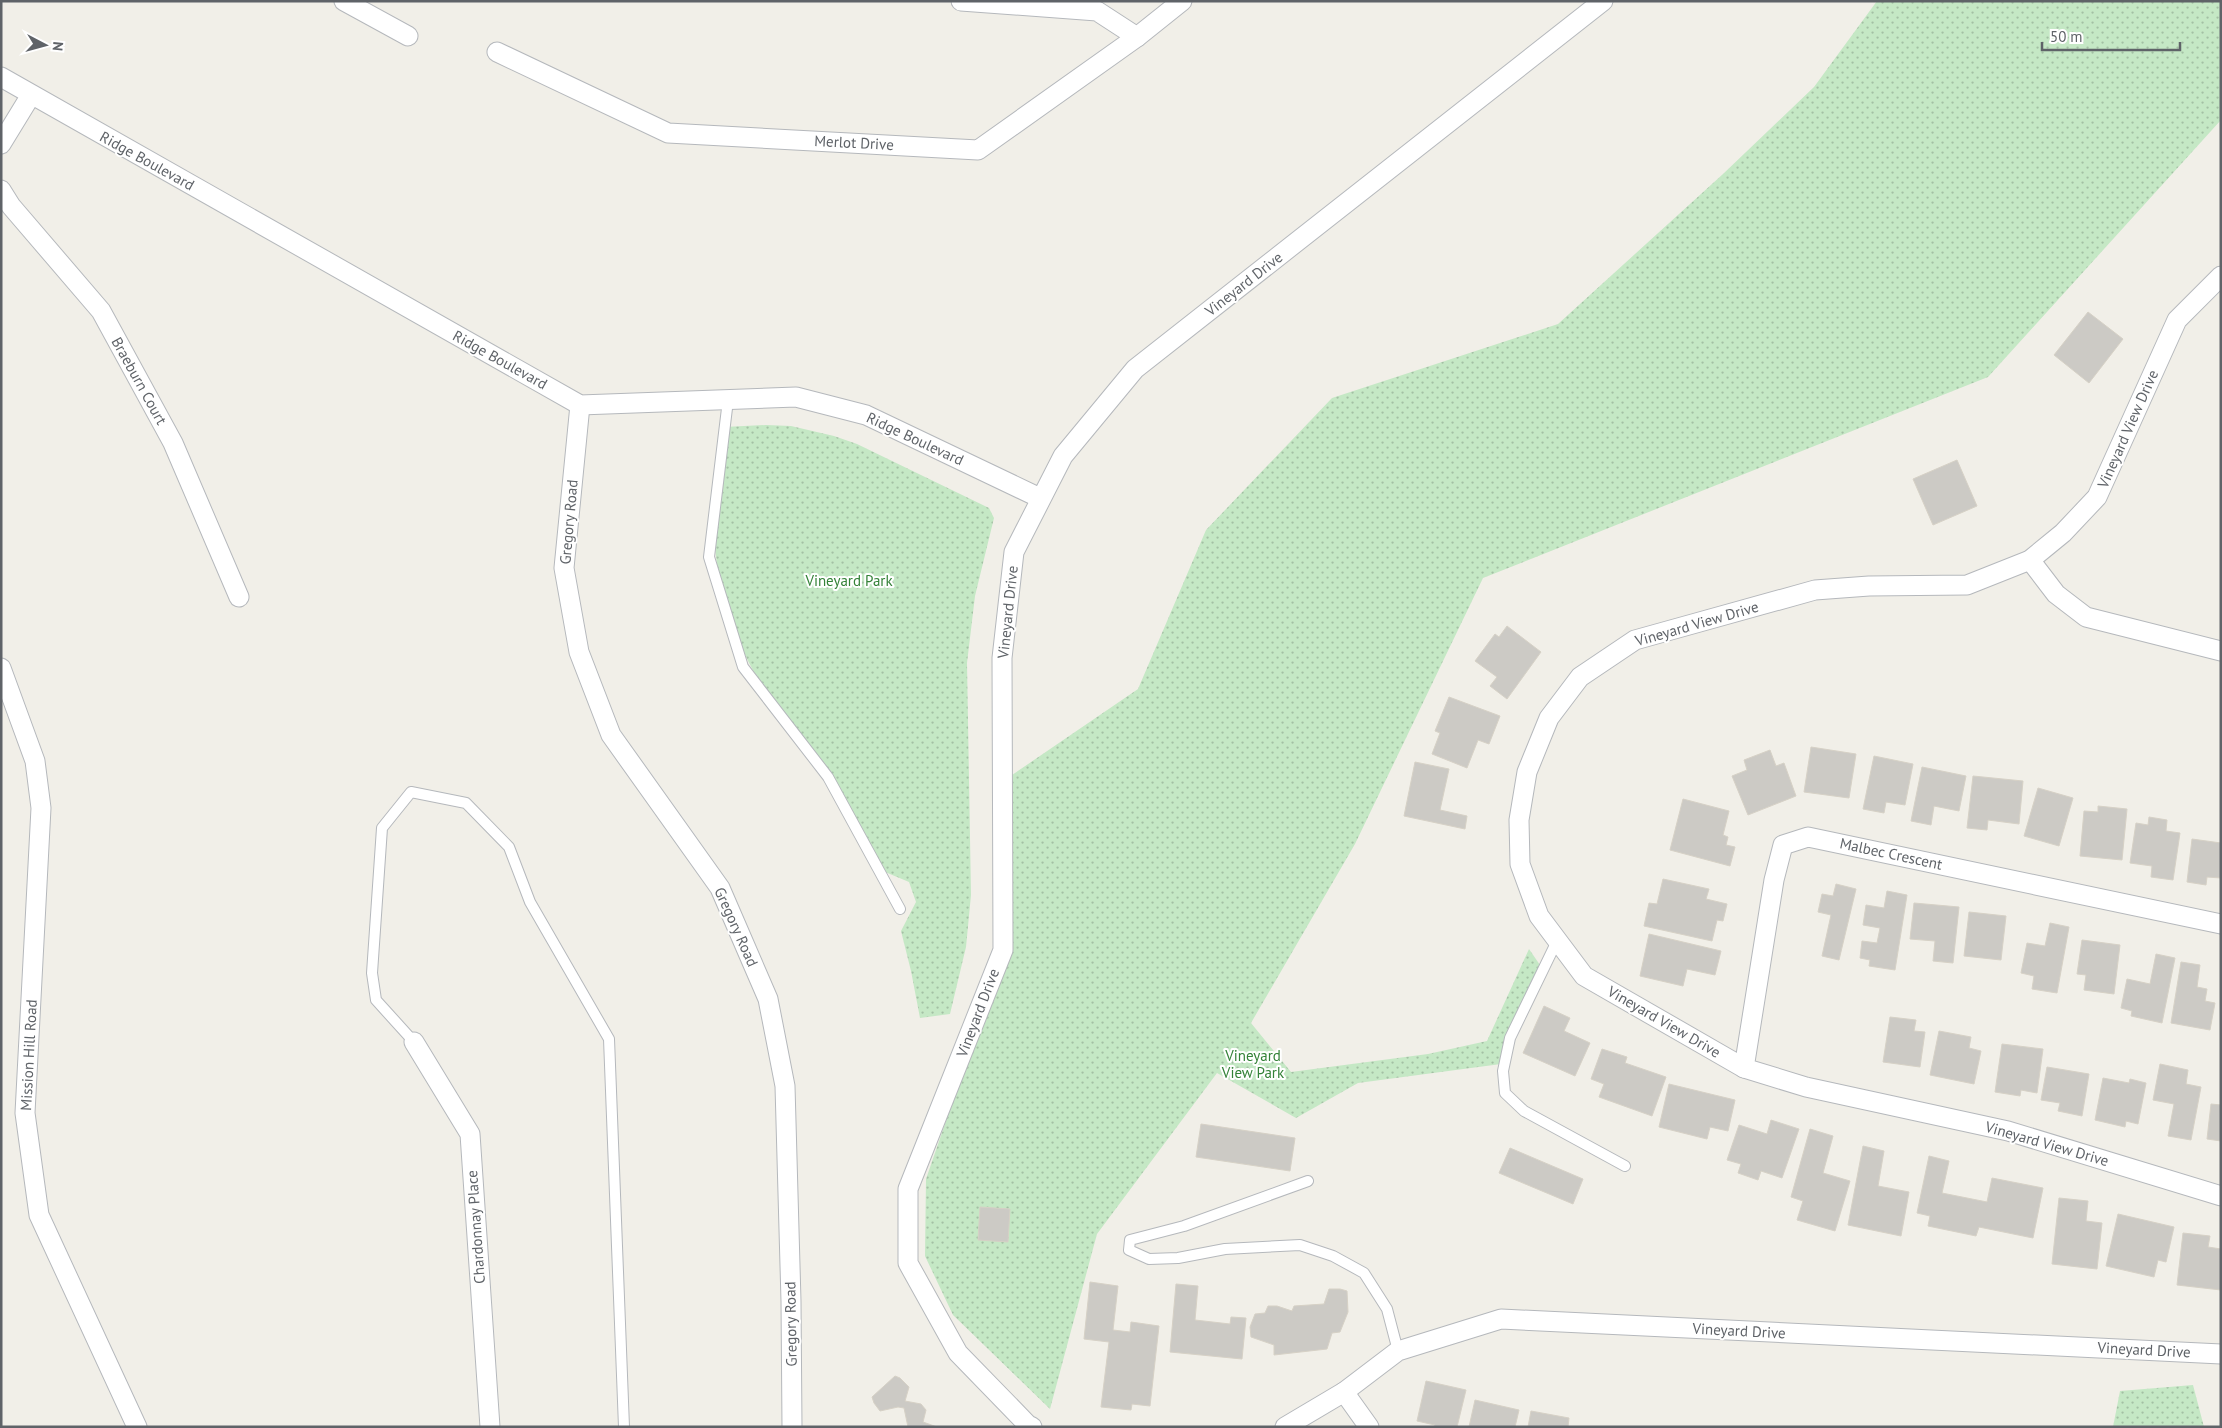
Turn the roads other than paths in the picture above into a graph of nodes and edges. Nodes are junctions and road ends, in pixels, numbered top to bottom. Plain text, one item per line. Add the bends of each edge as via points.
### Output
1 (344, 1) edge
2 (961, 1) edge
3 (1182, 1) edge
4 (1603, 1) edge
5 (408, 36) dead end
6 (1137, 37) junction
7 (497, 52) dead end
8 (1, 77) edge
9 (31, 95) junction
10 (1, 144) edge
11 (1, 190) edge
12 (2221, 276) edge
13 (728, 400) junction
14 (580, 405) junction
15 (1040, 498) junction
16 (2030, 560) junction
17 (239, 597) dead end
18 (2221, 651) edge
19 (1, 668) edge
20 (900, 909) dead end
21 (2221, 924) edge
22 (1558, 941) junction
23 (414, 1042) joint
24 (1744, 1068) junction
25 (1625, 1166) dead end
26 (1308, 1180) dead end
27 (2221, 1196) edge
28 (1398, 1351) junction
29 (2221, 1354) edge
30 (1344, 1392) junction
31 (137, 1427) edge
32 (490, 1427) edge
33 (624, 1427) edge
34 (792, 1427) edge
35 (1032, 1427) edge
36 (1285, 1427) edge
37 (1369, 1427) edge

1 - 5 street
2 - 6 street via 1097,11
3 - 6 street, Merlot Drive
4 - 15 street, Vineyard Drive via 1135,369 1063,456
6 - 7 street, Merlot Drive via 978,150 668,133
8 - 9 street, Ridge Boulevard
9 - 10 street
9 - 14 street, Ridge Boulevard
11 - 17 street, Braeburn Court via 101,311 173,443
12 - 16 street, Vineyard View Drive via 2177,320 2097,497 2063,533
13 - 14 street, Ridge Boulevard
13 - 15 street, Ridge Boulevard via 796,397 866,415
13 - 20 lane via 709,557 743,667 828,777
14 - 34 street, Gregory Road via 564,568 579,652 611,735 720,888 768,999 786,1086
15 - 35 street, Vineyard Drive via 1014,552 1002,658 1003,950 908,1189 908,1263 958,1353
16 - 18 street via 2056,594 2086,617
16 - 22 street, Vineyard View Drive via 1967,585 1815,590 1635,640 1580,677 1549,718 1527,772 1519,820 1520,864 1539,916
19 - 31 street, Mission Hill Road via 35,761 41,808 25,1113 39,1215
21 - 24 street, Malbec Crescent via 1808,837 1783,845
22 - 24 street, Vineyard View Drive via 1584,976
22 - 25 lane via 1510,1038 1503,1071 1504,1093 1524,1111
23 - 32 street, Chardonnay Place via 470,1134
23 - 33 lane via 376,1000 372,973 382,828 411,792 466,803 509,847 530,902 609,1039
24 - 27 street, Vineyard View Drive via 1806,1087 2008,1131
26 - 28 lane via 1184,1226 1130,1240 1129,1250 1149,1259 1159,1259 1300,1245 1333,1256 1364,1273 1387,1308
28 - 29 street, Vineyard Drive via 1501,1319
28 - 30 street, Vineyard Drive
30 - 36 street, Vineyard Drive
30 - 37 street

